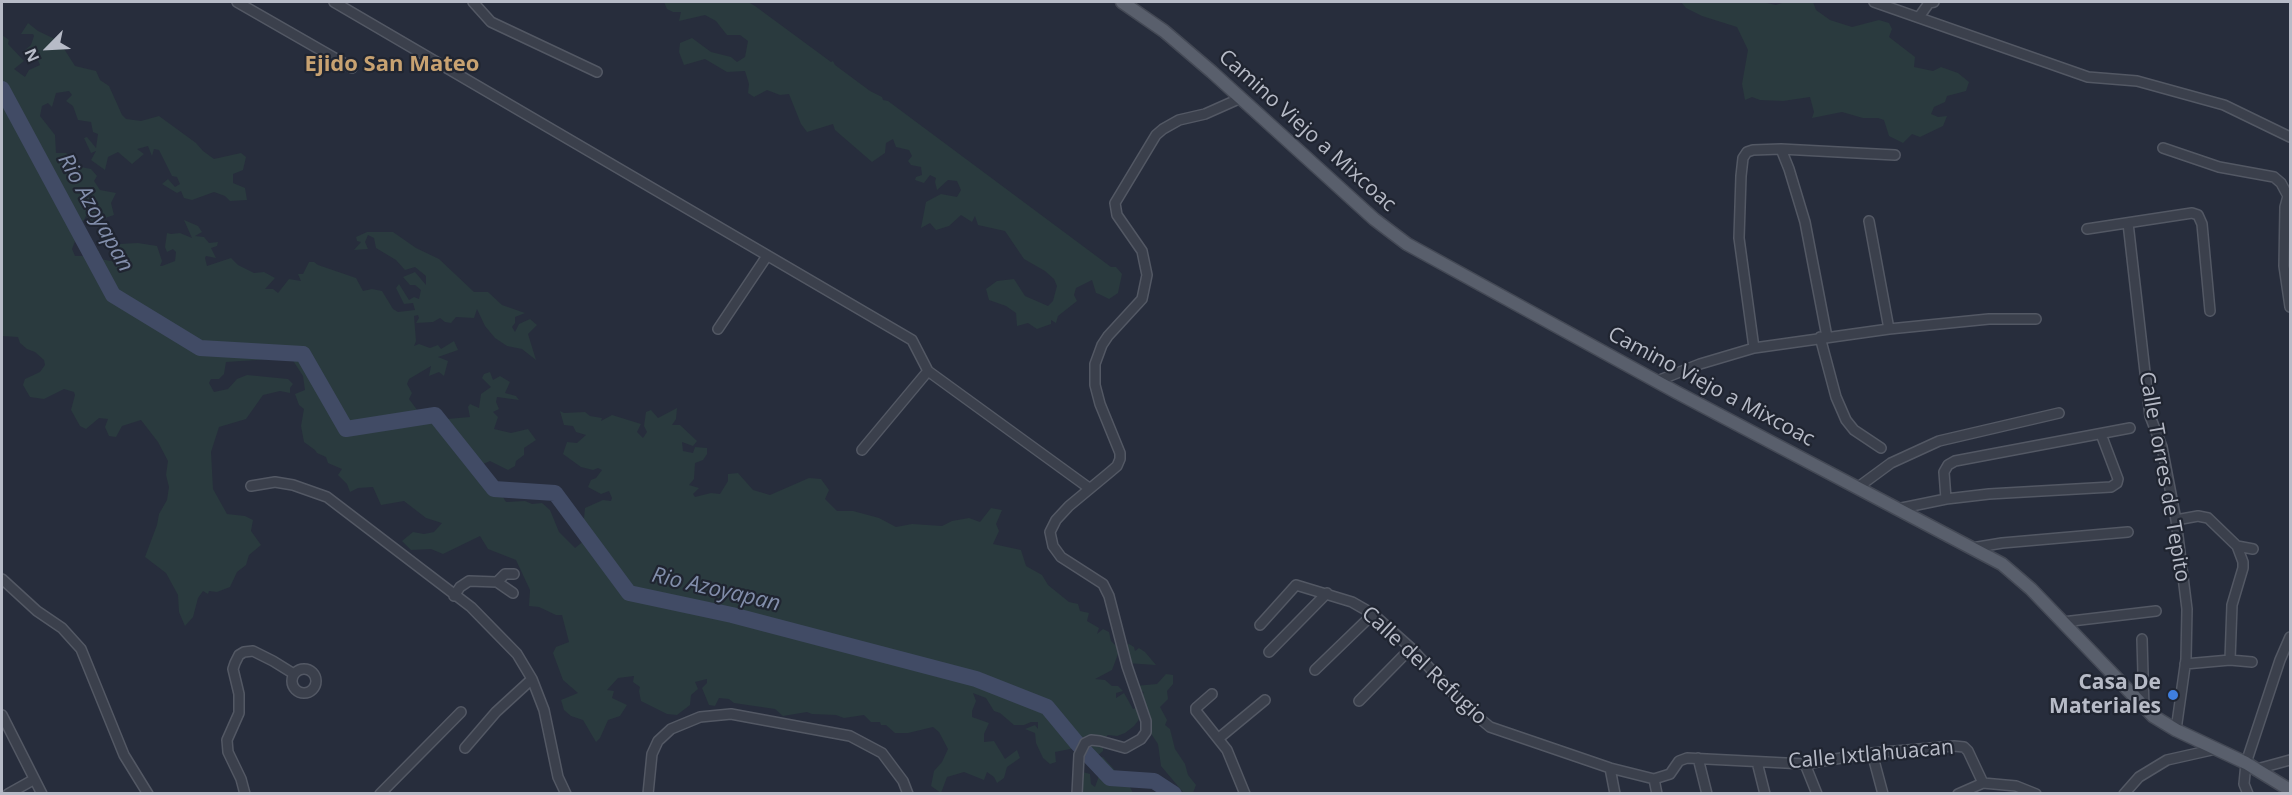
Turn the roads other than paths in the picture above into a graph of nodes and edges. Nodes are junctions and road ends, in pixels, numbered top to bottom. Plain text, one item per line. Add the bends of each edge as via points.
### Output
1 (237, 2) edge
2 (334, 2) edge
3 (473, 2) edge
4 (1122, 2) edge
5 (1874, 2) edge
6 (1930, 2) edge
7 (1919, 17) junction
8 (352, 68) dead end
9 (597, 72) dead end
10 (1241, 98) junction
11 (2290, 137) edge
12 (2163, 148) dead end
13 (1780, 149) junction
14 (1895, 155) dead end
15 (2289, 198) edge
16 (1869, 221) dead end
17 (2128, 223) junction
18 (2087, 229) dead end
19 (767, 256) junction
20 (2290, 306) edge
21 (2210, 311) dead end
22 (2036, 318) dead end
23 (718, 329) dead end
24 (1889, 329) junction
25 (1823, 337) junction
26 (1754, 348) junction
27 (928, 371) junction
28 (1657, 381) junction
29 (2059, 413) dead end
30 (2130, 428) dead end
31 (2101, 434) junction
32 (1881, 448) dead end
33 (861, 450) dead end
34 (251, 486) dead end
35 (1089, 488) junction
36 (1857, 488) junction
37 (1946, 499) junction
38 (1897, 509) junction
39 (2176, 520) junction
40 (2128, 532) dead end
41 (2237, 546) junction
42 (1972, 548) junction
43 (2253, 549) dead end
44 (514, 574) dead end
45 (2, 579) edge
46 (497, 582) junction
47 (513, 593) dead end
48 (1327, 593) junction
49 (454, 596) junction
50 (2156, 610) dead end
51 (1373, 614) junction
52 (2063, 622) junction
53 (1260, 625) dead end
54 (2290, 637) edge
55 (2142, 639) dead end
56 (1411, 648) junction
57 (1269, 652) dead end
58 (2230, 660) junction
59 (2252, 662) dead end
60 (2185, 664) junction
61 (1314, 670) dead end
62 (294, 674) dead end
63 (532, 680) junction
64 (1212, 694) dead end
65 (1265, 700) dead end
66 (1359, 701) dead end
67 (2144, 708) junction
68 (461, 712) dead end
69 (2, 715) edge
70 (2175, 730) junction
71 (1219, 738) junction
72 (465, 748) dead end
73 (2216, 749) junction
74 (1872, 753) junction
75 (1698, 758) junction
76 (2290, 760) edge
77 (1757, 762) junction
78 (1805, 764) junction
79 (2251, 766) junction
80 (1610, 768) junction
81 (1654, 779) junction
82 (33, 780) junction
83 (1983, 783) junction
84 (2016, 790) edge
85 (2290, 790) edge
86 (8, 794) edge
87 (42, 794) edge
88 (148, 794) edge
89 (245, 794) edge
90 (381, 794) edge
91 (566, 794) edge
92 (648, 794) edge
93 (908, 794) edge
94 (1077, 794) edge
95 (1245, 794) edge
96 (1615, 794) edge
97 (1657, 794) edge
98 (1707, 794) edge
99 (1766, 794) edge
100 (1817, 794) edge
101 (1883, 794) edge
102 (1958, 794) edge
103 (2036, 794) edge
104 (2124, 794) edge
105 (2248, 794) edge

1 - 8 street
2 - 19 street
3 - 9 street via 491,22
4 - 10 main road, Camino Viejo a Mixcoac via 1164,31
5 - 7 street
6 - 7 street
7 - 11 street via 2088,77 2137,81 2224,105
10 - 28 main road, Camino Viejo a Mixcoac via 1374,219 1407,244
10 - 35 street via 1163,129 1116,197 1117,215 1142,251 1146,281 1142,299 1108,336 1095,364 1100,404 1120,459 1117,466
12 - 15 street via 2218,167 2274,177
13 - 14 street
13 - 25 street via 1805,222
13 - 26 street via 1754,150 1743,158 1739,238
15 - 20 street via 2285,207 2283,266
16 - 24 street
17 - 18 street
17 - 21 street via 2198,215
17 - 39 street, Calle Torres de Tepito via 2150,416 2162,447
19 - 23 street
19 - 27 street via 912,340
22 - 24 street
24 - 25 street
25 - 26 street
25 - 32 street via 1836,397 1846,420
26 - 28 street
27 - 33 street
27 - 35 street
28 - 36 main road, Camino Viejo a Mixcoac
29 - 36 street via 1939,441 1891,463
30 - 31 street
31 - 37 street via 1955,461 1944,472
31 - 37 street via 2116,474 2115,485
34 - 49 street via 275,482 327,497
35 - 94 street via 1056,520 1050,532 1053,546 1061,557 1103,584 1146,721 1146,732 1142,739 1125,748 1100,741 1084,743 1079,755
36 - 38 main road, Camino Viejo a Mixcoac
37 - 38 street
38 - 42 main road, Camino Viejo a Mixcoac
39 - 41 street via 2208,518
39 - 60 street, Calle Torres de Tepito via 2187,609
40 - 42 street
41 - 43 street
41 - 58 street via 2243,568 2232,605
42 - 52 main road, Camino Viejo a Mixcoac via 2002,564
44 - 46 street via 505,574
45 - 88 street via 81,648 124,755
46 - 47 street
46 - 49 street via 469,580
48 - 51 street, Calle del Refugio
48 - 53 street, Calle del Refugio via 1296,585
48 - 57 street
49 - 63 street via 471,607 517,654
50 - 52 street
51 - 56 street, Calle del Refugio
51 - 61 street
52 - 67 main road, Camino Viejo a Mixcoac
54 - 79 street
55 - 67 street
56 - 66 street
56 - 80 street, Calle del Refugio via 1490,727
58 - 59 street
58 - 60 street
60 - 70 street, Calle Torres de Tepito
62 - 89 street via 253,651 238,656 235,663 239,712 227,740
63 - 72 street via 496,712
63 - 91 street
64 - 71 street via 1196,711
65 - 71 street
67 - 70 main road, Camino Viejo a Mixcoac
68 - 90 street
69 - 82 street
70 - 73 main road, Camino Viejo a Mixcoac
71 - 95 street
73 - 79 main road, Camino Viejo a Mixcoac
73 - 104 street via 2167,760 2139,777
74 - 78 street, Calle Ixtlahuacan
74 - 83 street, Calle Ixtlahuacan via 1964,747
74 - 101 street
75 - 77 street, Calle Ixtlahuacan
75 - 81 street via 1683,759 1670,774
75 - 98 street
76 - 79 street
77 - 78 street, Calle Ixtlahuacan
77 - 99 street
78 - 100 street
79 - 85 main road, Camino Viejo a Mixcoac
79 - 105 street via 2244,784
80 - 81 street, Calle del Refugio
80 - 96 street
81 - 97 street
82 - 86 street
82 - 87 street
83 - 84 street
83 - 102 street
84 - 103 street
92 - 93 street via 652,754 658,741 671,729 700,717 731,714 850,736 882,753

